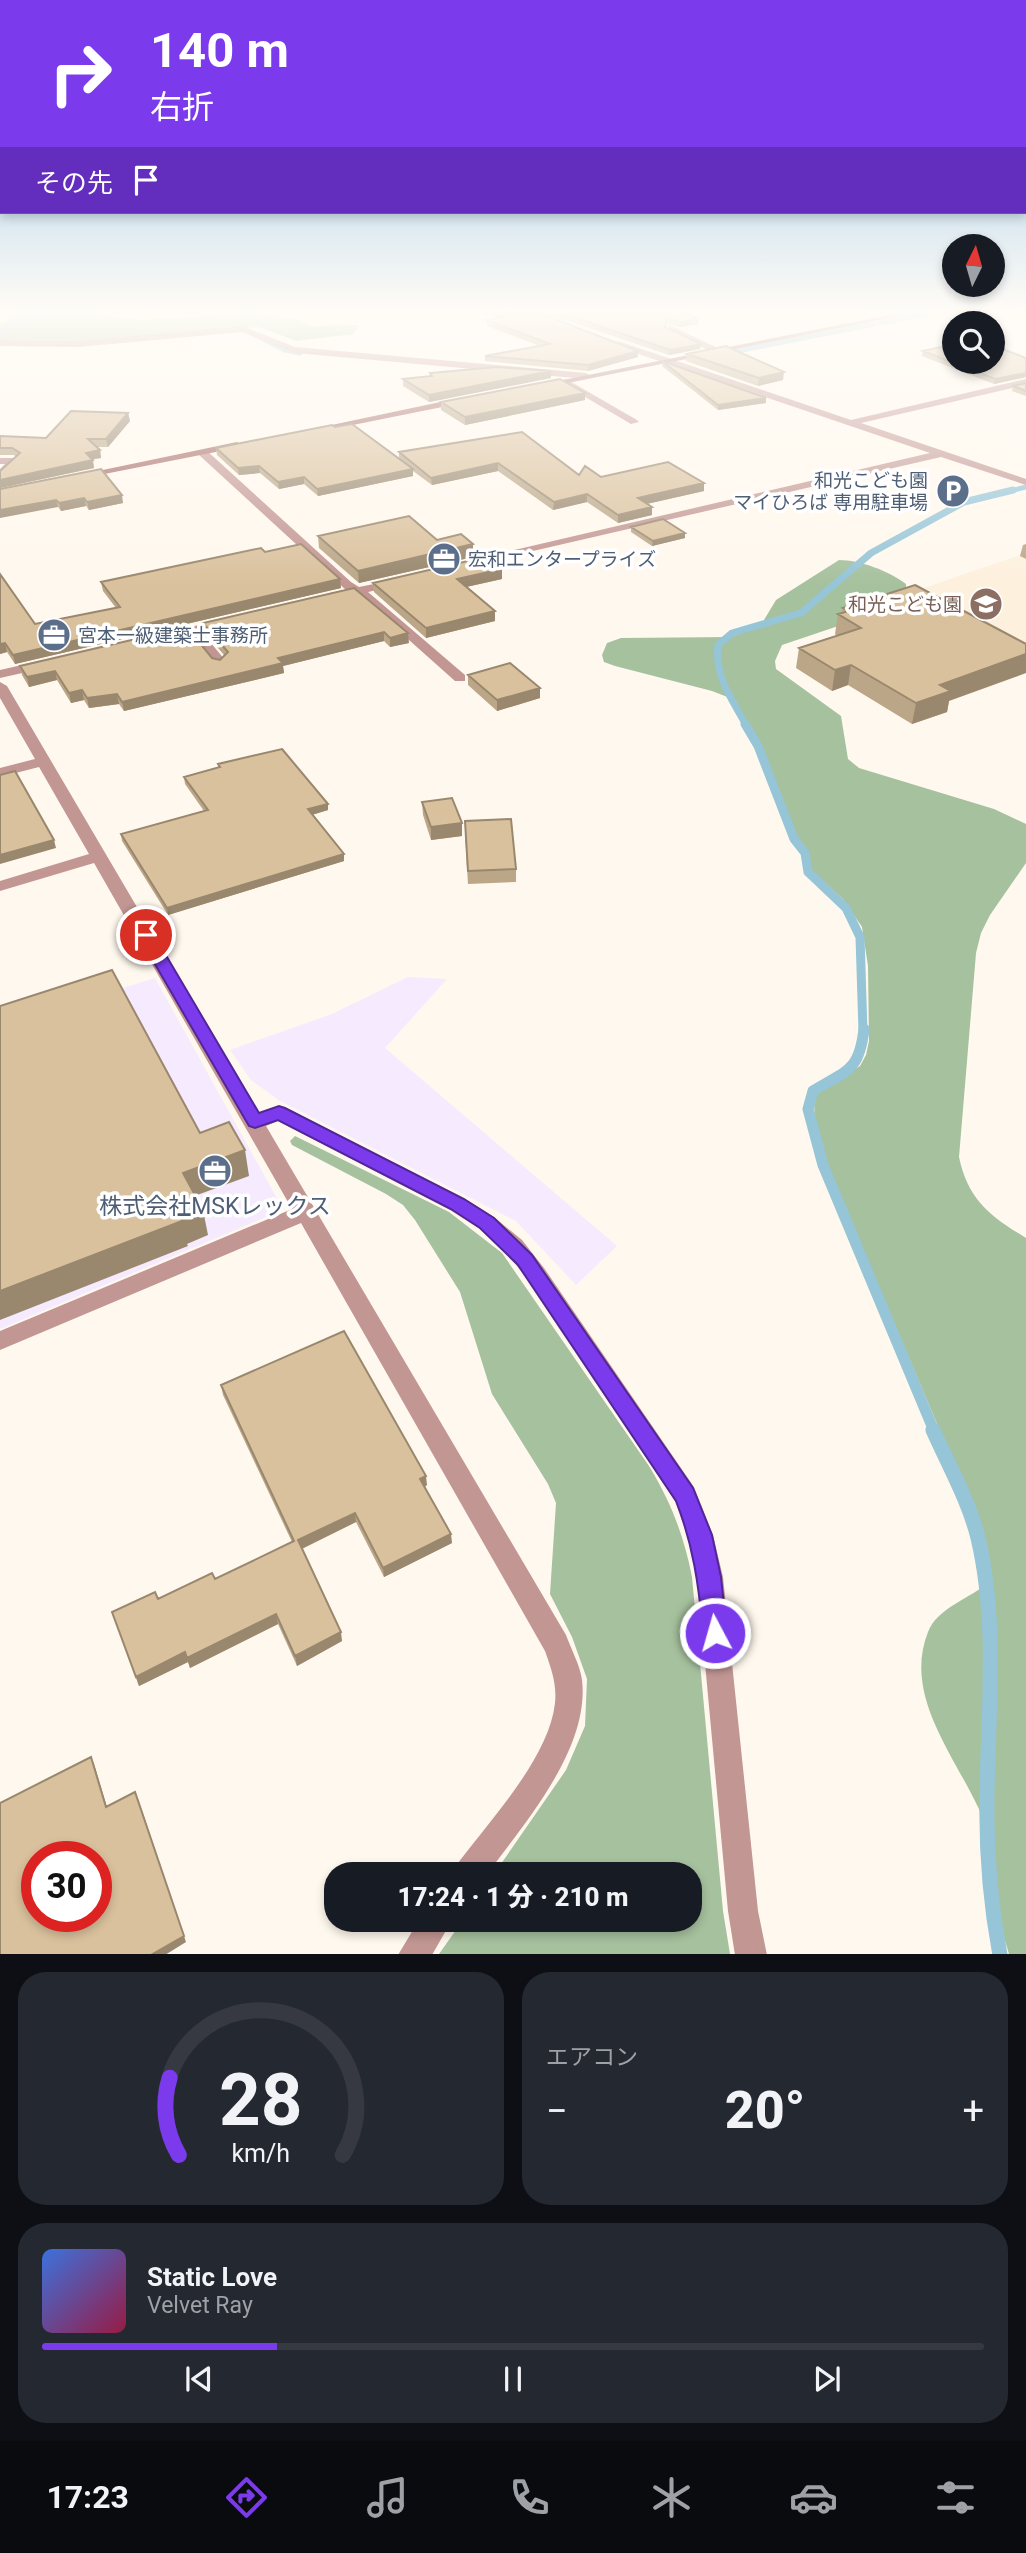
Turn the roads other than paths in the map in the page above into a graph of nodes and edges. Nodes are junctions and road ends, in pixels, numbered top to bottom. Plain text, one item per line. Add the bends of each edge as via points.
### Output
1 (443, 404) edge
2 (603, 404) edge
3 (798, 404) edge
4 (930, 404) edge
5 (634, 422) dead end
6 (853, 422) junction
7 (299, 433) edge
8 (250, 443) edge
9 (202, 452) junction
10 (943, 453) junction
11 (0, 461) edge
12 (0, 475) edge
13 (69, 478) edge
14 (1026, 482) edge
15 (451, 569) edge
16 (411, 578) edge
17 (357, 591) junction
18 (321, 599) edge
19 (232, 620) edge
20 (192, 629) junction
21 (158, 637) edge
22 (53, 662) edge
23 (220, 663) edge
24 (0, 674) edge
25 (460, 678) dead end
26 (0, 686) edge
27 (44, 761) junction
28 (0, 773) edge
29 (100, 856) junction
30 (0, 886) edge
31 (255, 1122) junction
32 (304, 1213) junction
33 (0, 1341) edge
34 (477, 1862) edge
35 (429, 1932) edge
36 (414, 1954) edge
37 (751, 1954) edge

1 - 7 main road
2 - 5 street
3 - 6 street
4 - 6 street
6 - 10 street
8 - 9 main road
9 - 13 main road
9 - 17 street
10 - 14 street
10 - 15 street
11 - 12 street via 14,461
16 - 17 street
17 - 18 street
17 - 25 street
19 - 20 street
20 - 21 street
20 - 23 street
22 - 24 street
26 - 27 street
27 - 28 street
27 - 29 street
29 - 30 street
29 - 31 street
31 - 32 street
31 - 37 street via 279,1113 457,1204 505,1239 536,1274 685,1495 710,1577
32 - 33 street
32 - 34 street via 556,1644 569,1681 566,1721 549,1760
35 - 36 street

